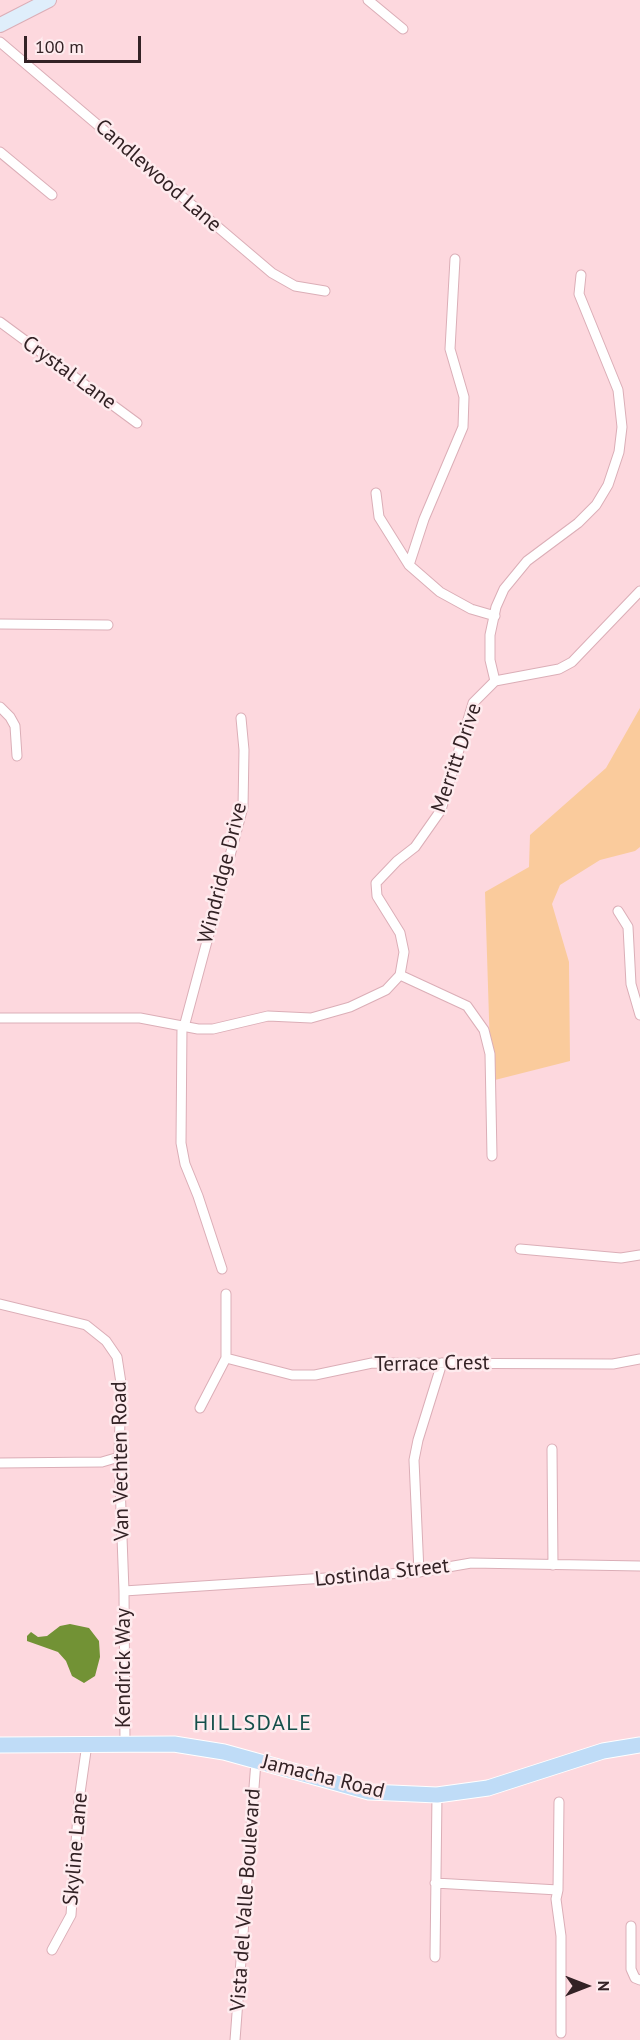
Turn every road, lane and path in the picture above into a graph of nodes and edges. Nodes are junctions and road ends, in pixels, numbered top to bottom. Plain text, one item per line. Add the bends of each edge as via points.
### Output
1 (49, 0) edge
2 (368, 0) edge
3 (0, 25) edge
4 (403, 29) dead end
5 (0, 42) edge
6 (0, 152) edge
7 (52, 195) dead end
8 (455, 259) dead end
9 (581, 275) dead end
10 (325, 291) dead end
11 (0, 322) edge
12 (137, 423) dead end
13 (376, 493) dead end
14 (409, 565) junction
15 (640, 591) edge
16 (495, 616) junction
17 (0, 624) edge
18 (108, 625) dead end
19 (495, 681) junction
20 (0, 707) edge
21 (241, 718) dead end
22 (17, 756) dead end
23 (618, 911) dead end
24 (400, 975) junction
25 (640, 1015) edge
26 (0, 1018) edge
27 (183, 1026) junction
28 (492, 1156) dead end
29 (520, 1249) dead end
30 (640, 1255) edge
31 (222, 1269) dead end
32 (226, 1294) dead end
33 (0, 1304) edge
34 (226, 1358) junction
35 (640, 1359) edge
36 (442, 1363) junction
37 (200, 1408) dead end
38 (552, 1449) dead end
39 (119, 1457) junction
40 (0, 1463) edge
41 (553, 1565) junction
42 (640, 1566) edge
43 (419, 1572) junction
44 (124, 1591) junction
45 (87, 1744) junction
46 (124, 1744) junction
47 (0, 1745) edge
48 (640, 1745) edge
49 (256, 1761) junction
50 (437, 1795) junction
51 (559, 1802) dead end
52 (435, 1883) junction
53 (558, 1890) junction
54 (631, 1926) dead end
55 (51, 1950) dead end
56 (435, 1957) dead end
57 (640, 1980) edge
58 (561, 2033) dead end
59 (235, 2040) edge

1 - 3 main road
2 - 4 street
5 - 10 street, Candlewood Lane via 272,273 295,286
6 - 7 street
8 - 14 street via 450,348 464,397 463,427
9 - 16 street via 579,294 620,402 622,435 617,463 596,505 515,573 500,598
11 - 12 street, Crystal Lane
13 - 14 street via 378,517
14 - 16 street via 440,592 471,609
15 - 19 street, Merritt Drive via 572,662 559,669
16 - 19 street via 490,660
17 - 18 street
19 - 24 street, Merritt Drive via 470,710 454,774 435,822 415,847 376,883 377,896 402,939 404,960
20 - 22 street via 15,726
21 - 27 street, Windridge Drive via 243,807
23 - 25 street via 628,927 631,984
24 - 27 street via 386,990 365,1001 311,1018 268,1016 213,1029
24 - 28 street via 467,1006 484,1030 490,1054
26 - 27 street via 140,1018
27 - 31 street, Windridge Drive via 181,1143
29 - 30 street via 621,1258
32 - 34 street
33 - 39 street, Van Vechten Road via 86,1325 106,1341 117,1357 121,1383
34 - 36 street, Terrace Crest via 292,1375 315,1375 372,1363
34 - 37 street
35 - 36 street, Terrace Crest via 613,1364
36 - 43 street via 414,1460
38 - 41 street
39 - 40 street via 102,1462
39 - 44 street, Van Vechten Road
41 - 42 street, Lostinda Street
41 - 43 street, Lostinda Street via 471,1563
43 - 44 street, Lostinda Street
44 - 46 street, Kendrick Way
45 - 46 main road, Jamacha Road
45 - 47 main road, Jamacha Road
45 - 55 street, Skyline Lane via 71,1915
46 - 49 main road, Jamacha Road via 174,1744
48 - 50 main road, Jamacha Road via 603,1751 488,1788
49 - 50 main road, Jamacha Road via 369,1792
49 - 59 street, Vista del Valle Boulevard
50 - 52 street
51 - 53 street
52 - 53 street
52 - 56 street
53 - 58 street
54 - 57 street via 631,1969

